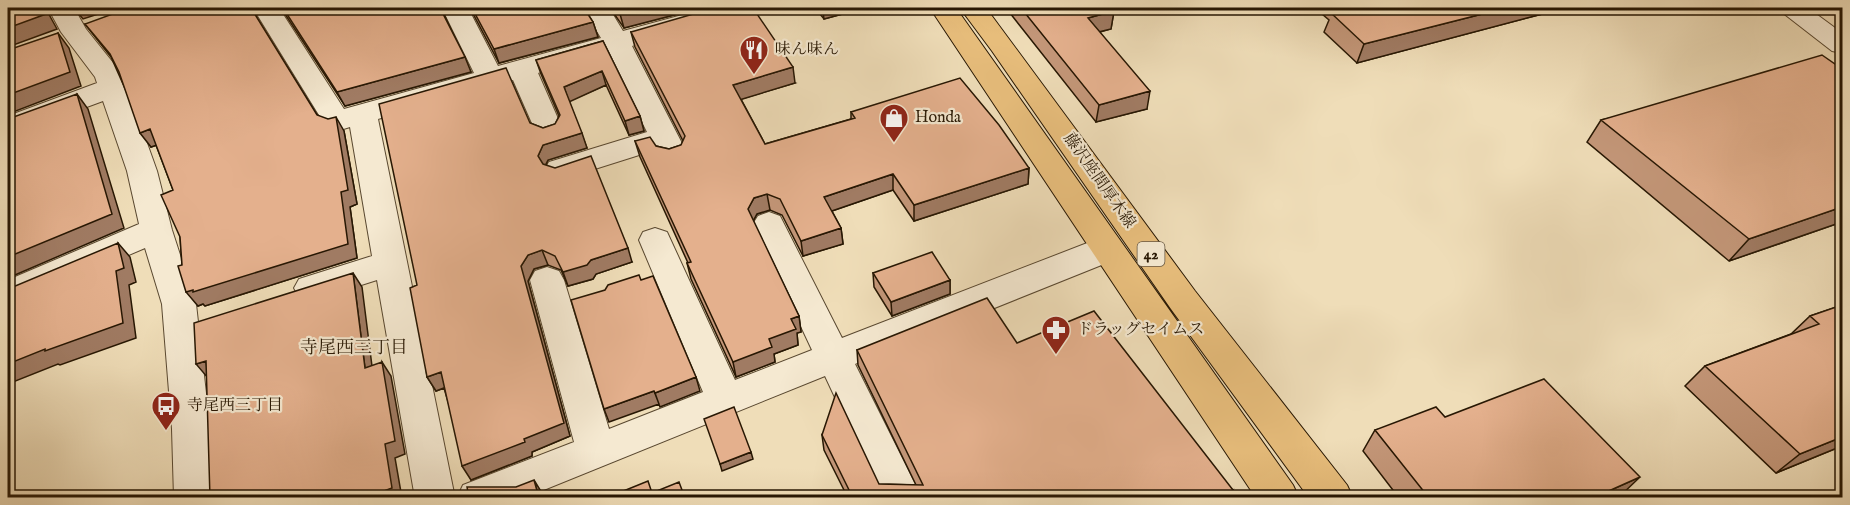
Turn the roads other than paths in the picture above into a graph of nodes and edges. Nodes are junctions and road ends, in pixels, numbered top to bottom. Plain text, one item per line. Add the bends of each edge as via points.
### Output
1 (266, 8) edge
2 (455, 8) edge
3 (596, 8) edge
4 (735, 8) edge
5 (943, 8) edge
6 (973, 8) edge
7 (1792, 8) edge
8 (70, 26) edge
9 (616, 41) junction
10 (1842, 45) edge
11 (522, 68) junction
12 (490, 78) junction
13 (113, 87) junction
14 (362, 114) junction
15 (8, 126) edge
16 (548, 130) edge
17 (560, 169) edge
18 (769, 224) dead end
19 (156, 230) junction
20 (1107, 249) junction
21 (653, 261) dead end
22 (389, 263) junction
23 (8, 294) edge
24 (562, 294) dead end
25 (281, 298) edge
26 (833, 357) junction
27 (725, 400) junction
28 (596, 451) junction
29 (194, 498) edge
30 (435, 498) edge
31 (477, 498) edge
32 (902, 498) edge
33 (1279, 498) edge
34 (1333, 498) edge

1 - 14 street via 337,121
2 - 12 street
3 - 9 street
4 - 9 street
5 - 20 main road, 藤沢座間厚木線 / 42
6 - 34 main road, 藤沢座間厚木線 / 42 via 1183,300
7 - 10 street
8 - 13 street
9 - 11 street
9 - 17 street via 668,145
11 - 12 street
11 - 16 street
12 - 14 street
13 - 15 street
13 - 19 street via 142,171
14 - 22 street
18 - 26 street
19 - 23 street
19 - 29 street via 179,304 199,324
20 - 26 street
20 - 33 main road, 藤沢座間厚木線 / 42
21 - 27 street
22 - 25 street
22 - 30 street
24 - 28 street
26 - 27 street
26 - 32 street
27 - 28 street
28 - 31 street

